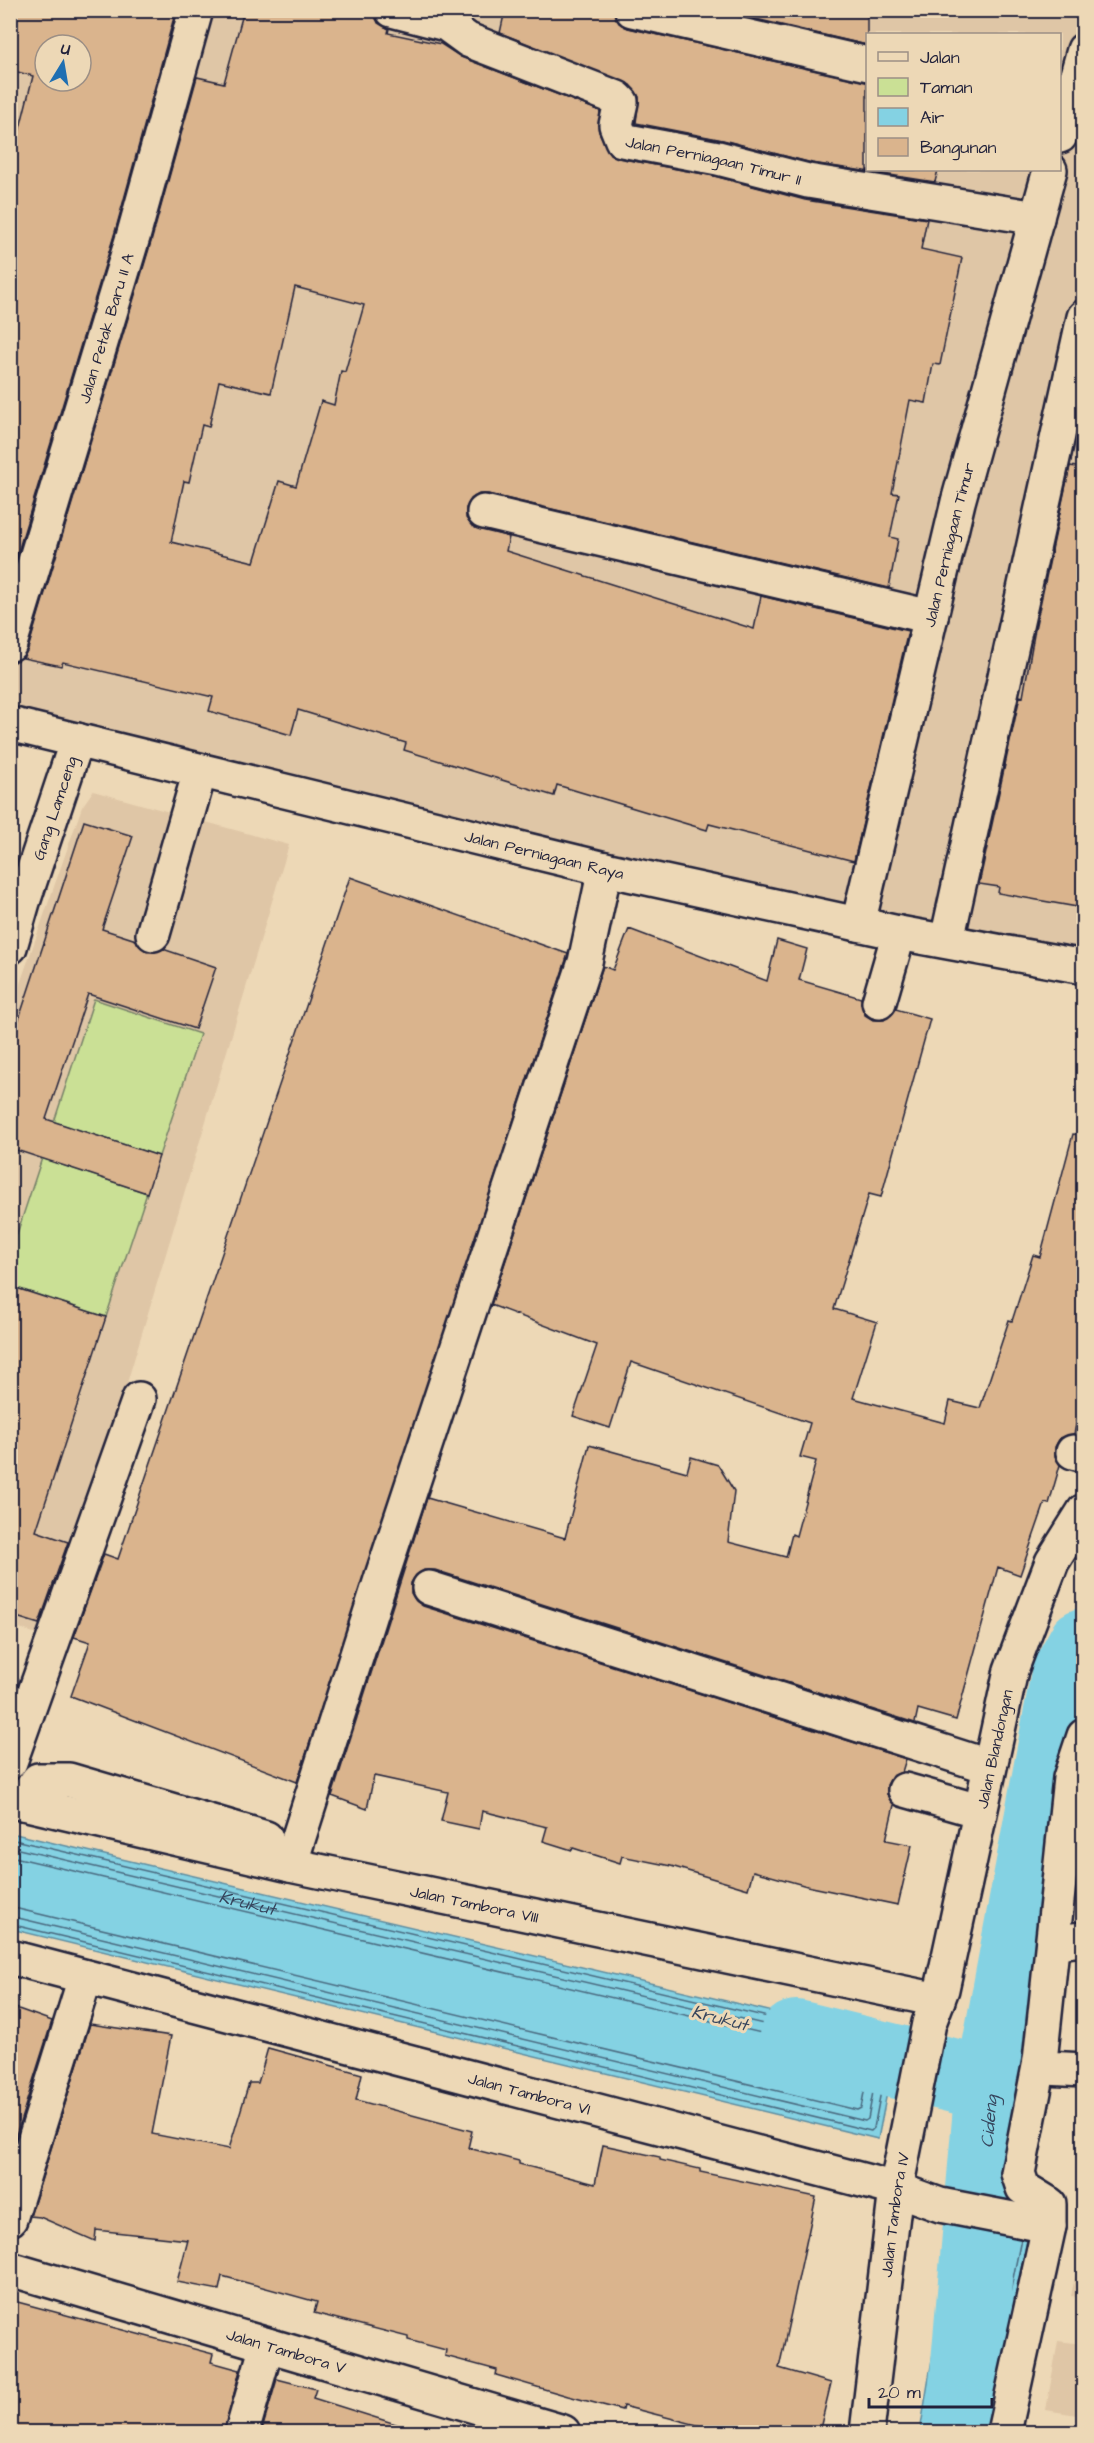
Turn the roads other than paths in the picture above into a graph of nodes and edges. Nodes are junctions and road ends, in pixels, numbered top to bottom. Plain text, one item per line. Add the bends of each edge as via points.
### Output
1 (196, 10) edge
2 (392, 10) edge
3 (632, 10) edge
4 (450, 17) edge
5 (1083, 50) edge
6 (866, 64) edge
7 (1062, 116) edge
8 (1050, 171) edge
9 (1036, 218) junction
10 (1083, 317) edge
11 (1071, 432) edge
12 (484, 512) dead end
13 (931, 617) junction
14 (10, 644) edge
15 (10, 724) edge
16 (77, 740) junction
17 (200, 771) junction
18 (605, 869) junction
19 (858, 924) junction
20 (153, 933) dead end
21 (899, 933) junction
22 (947, 940) junction
23 (10, 947) edge
24 (1083, 968) edge
25 (879, 1002) dead end
26 (139, 1399) dead end
27 (1083, 1511) edge
28 (429, 1588) dead end
29 (1083, 1736) edge
30 (10, 1762) edge
31 (988, 1766) junction
32 (905, 1790) dead end
33 (16, 1802) edge
34 (979, 1811) junction
35 (293, 1856) junction
36 (1068, 1940) edge
37 (10, 1957) edge
38 (85, 1978) junction
39 (934, 2011) junction
40 (1040, 2061) junction
41 (1078, 2069) edge
42 (896, 2189) junction
43 (10, 2219) edge
44 (1037, 2224) junction
45 (10, 2269) edge
46 (267, 2345) junction
47 (242, 2433) edge
48 (562, 2433) edge
49 (867, 2433) edge
50 (1004, 2433) edge

1 - 14 street, Jalan Petak Baru II A via 133,237
2 - 4 street
3 - 6 street
4 - 9 street, Jalan Perniagaan Timur II via 468,40 617,98 621,102 616,125 621,140 718,158 808,181
5 - 7 street
8 - 9 street, Jalan Perniagaan Timur
9 - 13 street, Jalan Perniagaan Timur via 958,502
10 - 11 street
11 - 22 street
12 - 13 street
13 - 19 street, Jalan Perniagaan Timur
15 - 16 street, Jalan Perniagaan Raya
16 - 17 street, Jalan Perniagaan Raya
16 - 23 street, Gang Lamceng
17 - 18 street, Jalan Perniagaan Raya
17 - 20 street
18 - 19 street, Jalan Perniagaan Raya
18 - 35 street via 585,962
19 - 21 street, Jalan Perniagaan Raya
21 - 22 street, Jalan Perniagaan Raya
21 - 25 street
22 - 24 street, Jalan Perniagaan Raya
26 - 30 street
27 - 31 street, Jalan Blandongan via 1052,1562 1011,1670
28 - 31 street
29 - 36 street via 1070,1778
31 - 34 street, Jalan Blandongan
32 - 34 street
33 - 35 street, Jalan Tambora VIII via 38,1780 69,1780
34 - 39 street, Jalan Blandongan
35 - 39 street, Jalan Tambora VIII
36 - 40 street
37 - 38 street, Jalan Tambora VI
38 - 42 street, Jalan Tambora VI
38 - 43 street
39 - 42 street, Jalan Tambora IV
40 - 41 street via 1046,2068
40 - 44 street via 1018,2174 1023,2187 1049,2204
42 - 44 street, Jalan Tambora VI via 940,2205
42 - 49 street, Jalan Tambora IV
44 - 50 street
45 - 46 street, Jalan Tambora V
46 - 47 street
46 - 48 street, Jalan Tambora V

